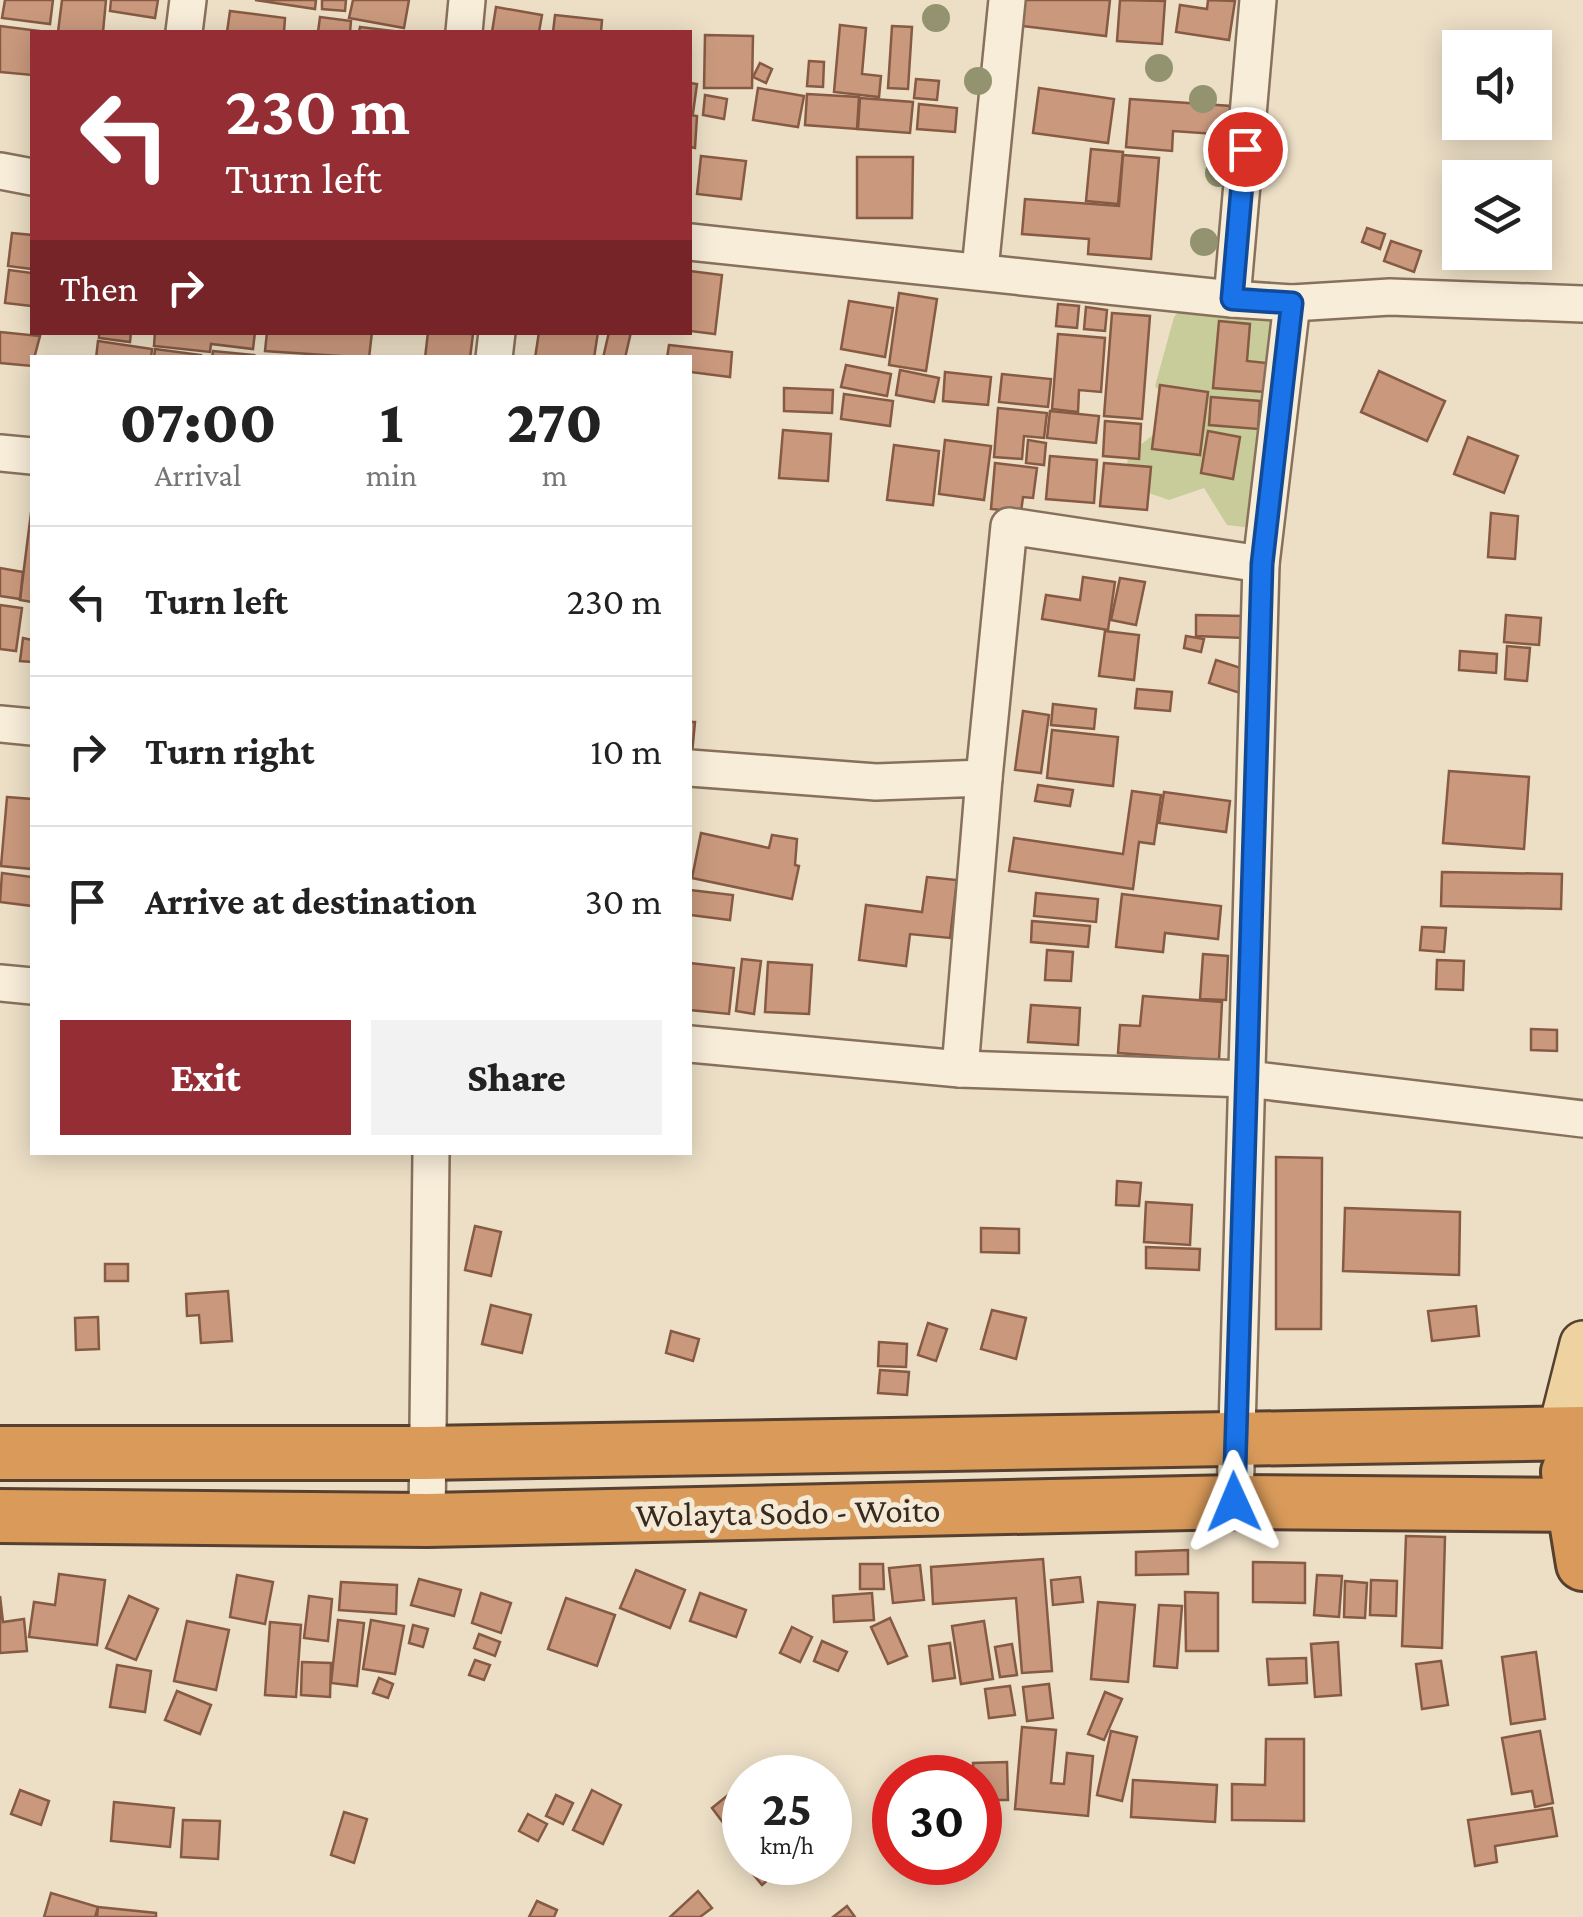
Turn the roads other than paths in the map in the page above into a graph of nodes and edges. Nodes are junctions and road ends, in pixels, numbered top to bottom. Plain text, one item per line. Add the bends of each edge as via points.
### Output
1 (188, 0) edge
2 (466, 0) edge
3 (1007, 0) edge
4 (1258, 0) edge
5 (184, 30) edge
6 (464, 30) edge
7 (0, 171) edge
8 (30, 177) edge
9 (692, 242) edge
10 (980, 270) junction
11 (1232, 299) junction
12 (1292, 303) junction
13 (1583, 304) edge
14 (0, 453) edge
15 (30, 456) edge
16 (1262, 564) junction
17 (0, 724) edge
18 (30, 727) edge
19 (692, 768) edge
20 (984, 778) junction
21 (0, 983) edge
22 (30, 986) edge
23 (692, 1044) edge
24 (960, 1069) junction
25 (1247, 1079) junction
26 (1583, 1120) edge
27 (431, 1155) edge
28 (1583, 1344) edge
29 (1572, 1434) edge
30 (1233, 1438) junction
31 (0, 1453) edge
32 (424, 1453) junction
33 (1234, 1502) junction
34 (1579, 1505) edge
35 (0, 1516) edge
36 (426, 1520) junction
37 (1583, 1564) edge

1 - 5 street
2 - 6 street
3 - 10 street
4 - 11 street
7 - 8 street
9 - 10 street
10 - 11 street
11 - 12 street
12 - 13 street via 1390,297
12 - 16 street
14 - 15 street
16 - 20 street via 1009,526
16 - 25 street
17 - 18 street
19 - 20 street via 876,782
20 - 24 street
21 - 22 street
23 - 24 street
24 - 25 street
25 - 26 street
25 - 30 street
27 - 32 street
28 - 29 main road
29 - 30 highway, Wolayta Sodo - Woito
29 - 34 highway
30 - 32 highway, Wolayta Sodo - Woito
30 - 33 street
31 - 32 highway, Wolayta Sodo - Woito
32 - 36 street
33 - 34 highway, Wolayta Sodo - Woito
33 - 36 highway, Wolayta Sodo - Woito
34 - 37 highway
35 - 36 highway, Wolayta Sodo - Woito

